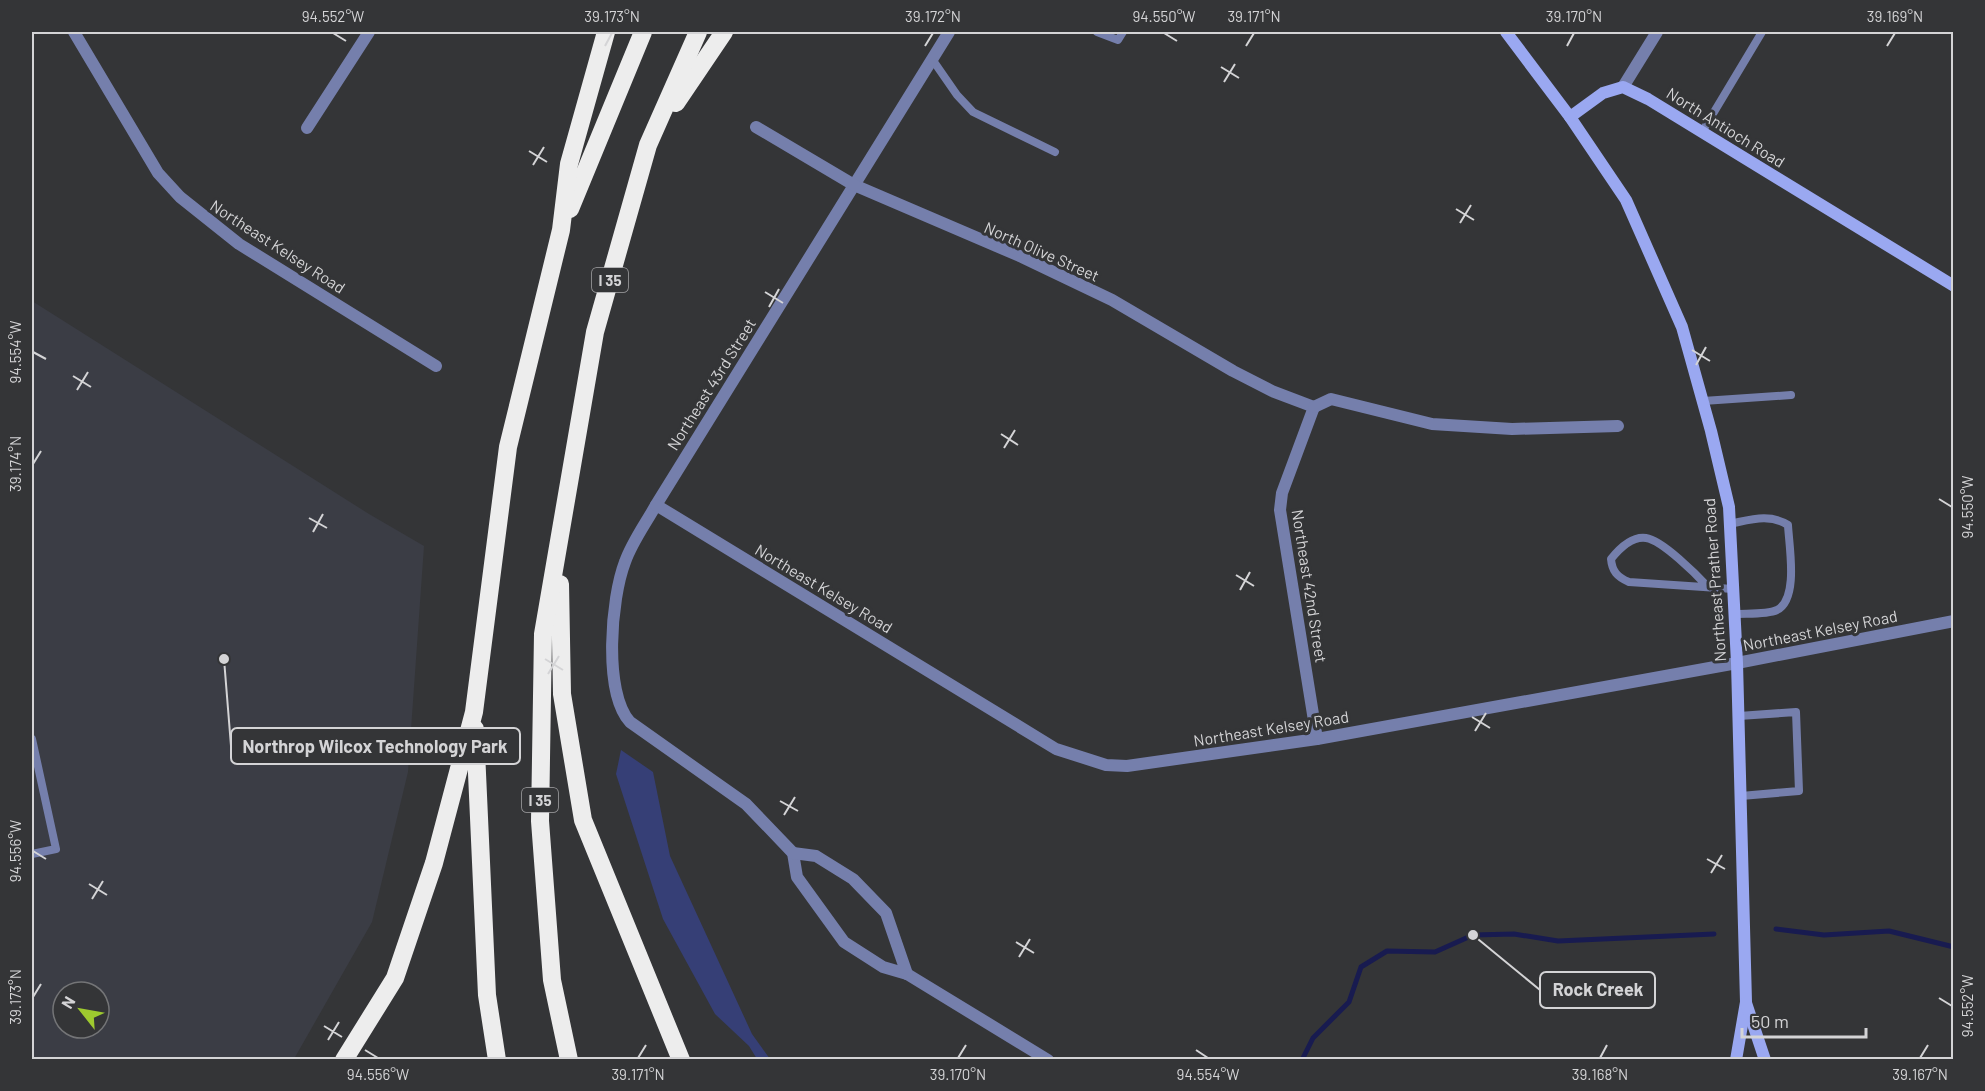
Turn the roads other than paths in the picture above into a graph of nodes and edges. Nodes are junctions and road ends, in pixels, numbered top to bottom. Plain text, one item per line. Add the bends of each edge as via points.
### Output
1 (74, 32) edge
2 (369, 32) edge
3 (606, 32) edge
4 (643, 32) edge
5 (698, 32) edge
6 (724, 32) edge
7 (949, 32) edge
8 (1097, 32) edge
9 (1123, 32) edge
10 (1506, 32) edge
11 (1658, 32) edge
12 (1762, 32) edge
13 (932, 58) junction
14 (1623, 87) junction
15 (1570, 117) junction
16 (756, 127) dead end
17 (307, 128) dead end
18 (1702, 132) junction
19 (648, 145) junction
20 (1056, 152) dead end
21 (854, 185) junction
22 (561, 230) junction
23 (1953, 286) edge
24 (436, 366) dead end
25 (1791, 395) dead end
26 (1703, 400) junction
27 (1314, 407) junction
28 (1618, 426) dead end
29 (656, 505) junction
30 (1729, 524) junction
31 (559, 540) junction
32 (1708, 587) junction
33 (1733, 589) junction
34 (1734, 614) junction
35 (1953, 621) edge
36 (1737, 663) junction
37 (474, 712) junction
38 (1739, 716) junction
39 (32, 739) edge
40 (1317, 739) junction
41 (1741, 796) junction
42 (792, 853) junction
43 (32, 854) edge
44 (907, 974) junction
45 (1746, 1002) junction
46 (344, 1059) edge
47 (496, 1059) edge
48 (568, 1059) edge
49 (681, 1059) edge
50 (1048, 1059) edge
51 (1736, 1059) edge
52 (1765, 1059) edge

1 - 24 street, Northeast Kelsey Road via 158,173 180,197 239,244
2 - 17 street
3 - 22 highway via 569,164
4 - 22 highway
5 - 19 highway, I 35
6 - 19 highway
7 - 13 street, Northeast 43rd Street
8 - 9 lane via 1118,40
10 - 15 main road
11 - 14 street
12 - 18 lane
13 - 20 lane via 973,112
13 - 21 street, Northeast 43rd Street
14 - 15 main road via 1603,93
14 - 18 main road, North Antioch Road
15 - 26 main road, Northeast Prather Road via 1626,201 1682,327
16 - 21 street, North Olive Street
18 - 23 main road, North Antioch Road
19 - 31 highway, I 35 via 595,332
21 - 27 street, North Olive Street via 1112,300 1233,371
21 - 29 street, Northeast 43rd Street
22 - 37 highway via 508,447
25 - 26 lane
26 - 30 main road, Northeast Prather Road via 1729,507
27 - 28 street via 1331,399 1432,424 1512,429
27 - 40 street, Northeast 42nd Street via 1282,493 1280,510
29 - 40 street, Northeast Kelsey Road via 1056,749 1106,765 1126,766
29 - 42 street, Northeast 43rd Street via 625,562 615,613 612,647 622,714 746,804
30 - 33 main road, Northeast Prather Road
30 - 34 lane via 1777,518 1788,525 1791,592 1784,604 1776,611
31 - 48 highway, I 35 via 543,634 540,821 552,980
31 - 49 highway via 562,694 582,820
32 - 32 lane via 1629,582 1612,569 1611,559 1620,549 1646,538 1657,542
32 - 33 lane
33 - 34 main road, Northeast Prather Road
34 - 36 main road, Northeast Prather Road
35 - 36 street, Northeast Kelsey Road
36 - 38 main road, Northeast Prather Road
36 - 40 street, Northeast Kelsey Road
37 - 46 highway via 434,863 394,978
37 - 47 highway via 487,995
38 - 41 main road, Northeast Prather Road
38 - 41 lane via 1796,712 1799,791
39 - 43 lane via 56,849
41 - 45 main road, Northeast Prather Road
42 - 44 street via 797,877 844,942 883,967
42 - 44 street via 816,856 853,879 886,913
44 - 50 street
45 - 51 main road, Northeast Prather Road
45 - 52 main road, Northeast Prather Road

